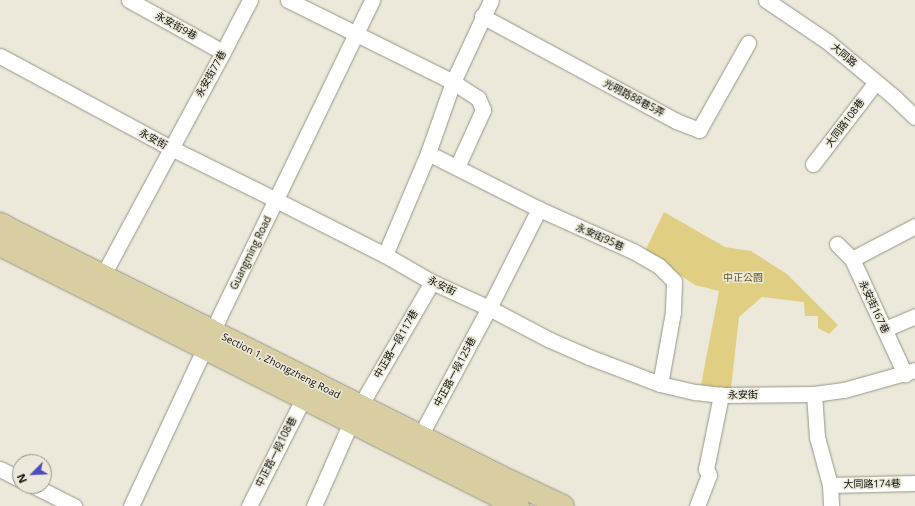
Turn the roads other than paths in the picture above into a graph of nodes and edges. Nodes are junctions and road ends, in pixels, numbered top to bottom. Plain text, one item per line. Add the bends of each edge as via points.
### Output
1 (129, 0) edge
2 (250, 0) edge
3 (288, 0) edge
4 (372, 0) edge
5 (491, 0) edge
6 (772, 2) edge
7 (482, 16) junction
8 (356, 35) junction
9 (748, 43) dead end
10 (224, 52) junction
11 (0, 56) edge
12 (453, 82) junction
13 (876, 82) junction
14 (914, 115) edge
15 (171, 148) junction
16 (428, 153) junction
17 (813, 164) dead end
18 (457, 167) junction
19 (276, 200) junction
20 (540, 209) junction
21 (0, 224) edge
22 (915, 226) edge
23 (837, 244) dead end
24 (0, 245) edge
25 (385, 255) junction
26 (852, 259) junction
27 (51, 260) junction
28 (103, 275) junction
29 (432, 282) junction
30 (489, 308) junction
31 (915, 316) edge
32 (885, 330) junction
33 (208, 340) junction
34 (910, 372) edge
35 (660, 384) junction
36 (814, 394) junction
37 (721, 395) junction
38 (303, 398) junction
39 (355, 414) junction
40 (420, 436) junction
41 (0, 469) edge
42 (12, 475) edge
43 (915, 483) edge
44 (830, 485) junction
45 (50, 494) edge
46 (74, 506) edge
47 (131, 506) edge
48 (249, 506) edge
49 (314, 506) edge
50 (518, 506) edge
51 (563, 506) edge
52 (697, 506) edge
53 (831, 506) edge

1 - 10 street, 永安街9巷
2 - 10 street, 永安街77巷
3 - 8 street
4 - 8 street, Guangming Road
5 - 7 street
6 - 13 street, 大同路 via 828,42
7 - 9 street, 光明路88巷5弄 via 676,121 699,130
7 - 12 street
8 - 12 street
8 - 19 street, Guangming Road
10 - 15 street, 永安街77巷
11 - 15 street, 永安街
12 - 16 street
12 - 18 street via 478,98 483,110
13 - 14 street, 大同路
13 - 17 street, 大同路108巷
15 - 19 street, 永安街
15 - 28 street, 永安街77巷
16 - 18 street, 永安街95巷
16 - 25 street
18 - 20 street, 永安街95巷
19 - 25 street, 永安街
19 - 33 street, Guangming Road
20 - 30 street, 中正路一段125巷
20 - 35 street, 永安街95巷 via 633,251 659,266 674,281 673,312
21 - 27 main road, Section 1, Zhongzheng Road
22 - 26 street
23 - 26 street, 永安街167巷
24 - 27 main road, Section 1, Zhongzheng Road
25 - 29 street, 永安街
26 - 32 street, 永安街167巷
27 - 28 main road, Section 1, Zhongzheng Road
27 - 33 main road, Section 1, Zhongzheng Road
28 - 33 main road, Section 1, Zhongzheng Road
29 - 30 street, 永安街
29 - 39 street, 中正路一段117巷
30 - 35 street, 永安街 via 589,358
30 - 40 street, 中正路一段125巷
31 - 32 street
32 - 34 street, 永安街167巷
33 - 38 main road, Section 1, Zhongzheng Road
33 - 39 main road, Section 1, Zhongzheng Road
33 - 47 street, Guangming Road
34 - 36 street, 永安街 via 844,390
35 - 37 street, 永安街
36 - 37 street, 永安街
36 - 44 street via 817,437
37 - 52 street via 706,469 709,474
38 - 39 main road, Section 1, Zhongzheng Road
38 - 48 street, 中正路一段108巷
39 - 40 main road, Section 1, Zhongzheng Road
39 - 49 street, 中正路一段117巷
39 - 50 main road, Section 1, Zhongzheng Road
40 - 51 main road, Section 1, Zhongzheng Road
41 - 42 street
43 - 44 street, 大同路174巷
44 - 53 street
45 - 46 street

